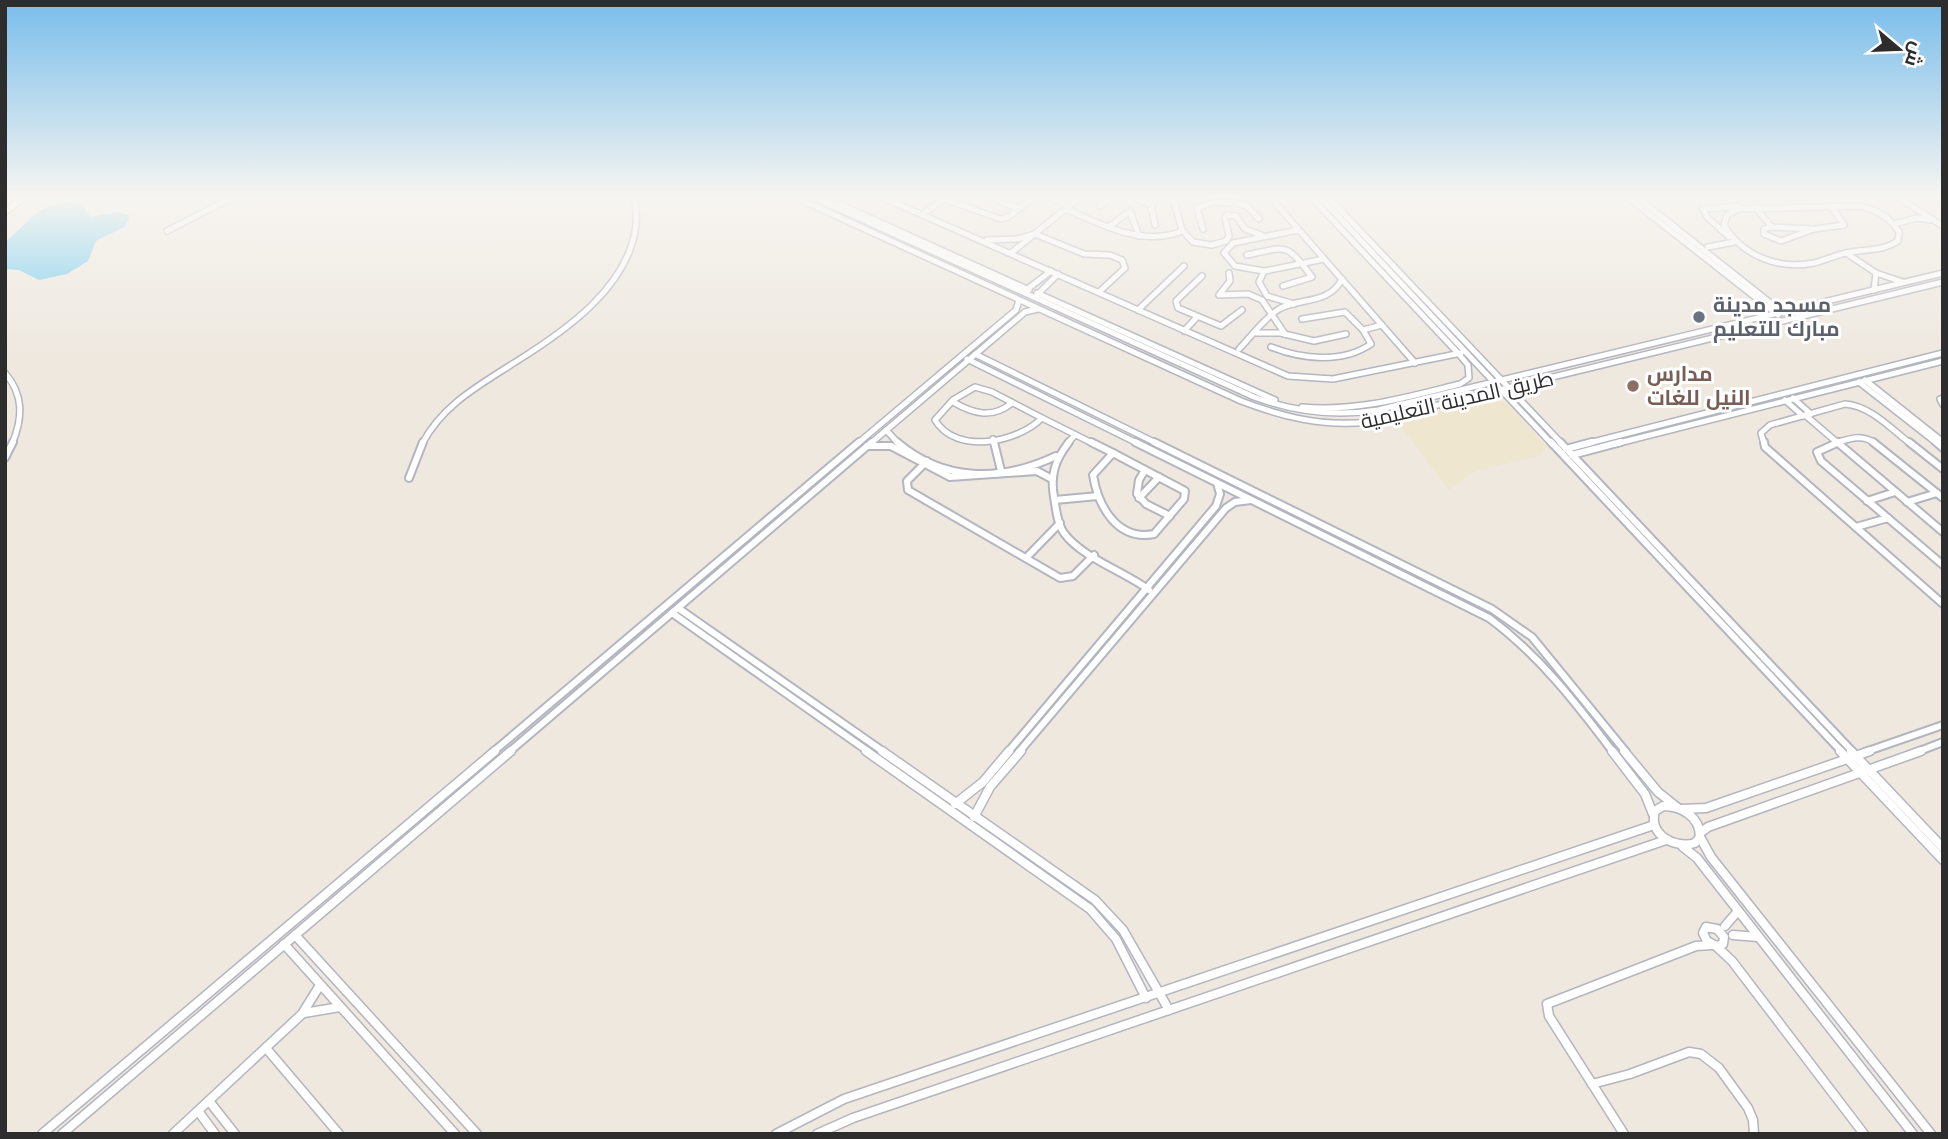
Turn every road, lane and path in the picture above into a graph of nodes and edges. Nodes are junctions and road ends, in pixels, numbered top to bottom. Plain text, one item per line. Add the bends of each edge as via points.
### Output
1 (628, 251) edge
2 (912, 251) edge
3 (933, 251) edge
4 (943, 251) edge
5 (1007, 251) edge
6 (1077, 251) edge
7 (1225, 251) edge
8 (1267, 251) edge
9 (1291, 251) edge
10 (1317, 251) edge
11 (1365, 251) edge
12 (1371, 251) edge
13 (1376, 251) edge
14 (1697, 251) edge
15 (1704, 251) edge
16 (1750, 251) edge
17 (1855, 251) edge
18 (1011, 253) joint
19 (1846, 253) junction
20 (1247, 255) dead end
21 (948, 258) junction
22 (1324, 259) junction
23 (940, 264) junction
24 (1302, 264) junction
25 (1184, 266) dead end
26 (1051, 271) junction
27 (1265, 271) junction
28 (1229, 273) dead end
29 (1876, 273) junction
30 (1943, 273) edge
31 (1058, 274) junction
32 (1202, 276) dead end
33 (1342, 279) junction
34 (1905, 282) junction
35 (1943, 282) edge
36 (1283, 286) dead end
37 (1029, 290) junction
38 (1874, 290) junction
39 (1020, 291) junction
40 (1099, 292) junction
41 (1036, 296) junction
42 (1019, 300) junction
43 (1294, 304) junction
44 (1038, 309) junction
45 (1138, 310) junction
46 (1242, 310) dead end
47 (1788, 312) junction
48 (1273, 313) junction
49 (1778, 315) junction
50 (1197, 317) junction
51 (1302, 319) dead end
52 (1382, 325) junction
53 (1363, 330) junction
54 (1184, 331) junction
55 (1113, 333) junction
56 (1254, 334) junction
57 (1285, 334) junction
58 (1346, 334) dead end
59 (1698, 334) junction
60 (1107, 340) junction
61 (1707, 342) junction
62 (1271, 347) dead end
63 (1239, 349) dead end
64 (1464, 350) junction
65 (1618, 352) junction
66 (1943, 353) edge
67 (968, 357) junction
68 (1627, 360) junction
69 (1415, 362) junction
70 (1941, 363) edge
71 (6, 375) edge
72 (1859, 379) junction
73 (1497, 381) junction
74 (1505, 390) junction
75 (1793, 398) junction
76 (1943, 398) edge
77 (1784, 400) junction
78 (953, 402) junction
79 (1013, 403) junction
80 (1943, 405) edge
81 (1807, 415) junction
82 (1042, 418) junction
83 (886, 430) junction
84 (1075, 435) junction
85 (993, 439) junction
86 (1943, 442) edge
87 (1838, 443) junction
88 (865, 444) junction
89 (1566, 449) junction
90 (1943, 449) edge
91 (1113, 453) junction
92 (1059, 454) junction
93 (1572, 455) junction
94 (5, 458) edge
95 (925, 463) junction
96 (1943, 469) edge
97 (1145, 470) junction
98 (1001, 472) junction
99 (1159, 477) junction
100 (409, 478) dead end
101 (1050, 478) junction
102 (1217, 483) junction
103 (1895, 492) junction
104 (1098, 496) junction
105 (1940, 496) edge
106 (1139, 498) junction
107 (1055, 500) junction
108 (1253, 500) junction
109 (1867, 501) junction
110 (1907, 502) junction
111 (1170, 516) junction
112 (1888, 518) junction
113 (1060, 523) junction
114 (1856, 527) junction
115 (1943, 532) edge
116 (1338, 533) junction
117 (1333, 541) junction
118 (1094, 555) junction
119 (1026, 558) junction
120 (1943, 565) edge
121 (714, 572) junction
122 (1153, 587) junction
123 (1943, 604) edge
124 (675, 610) junction
125 (531, 721) junction
126 (1943, 725) edge
127 (538, 727) junction
128 (1943, 742) edge
129 (1856, 755) junction
130 (1846, 757) junction
131 (1870, 771) junction
132 (1860, 772) junction
133 (956, 803) junction
134 (1680, 809) junction
135 (948, 810) junction
136 (1653, 814) junction
137 (975, 816) junction
138 (969, 825) junction
139 (1654, 825) junction
140 (1700, 835) junction
141 (1666, 840) junction
142 (1683, 847) junction
143 (1943, 848) edge
144 (1943, 860) edge
145 (1738, 911) junction
146 (295, 935) junction
147 (1703, 935) junction
148 (1722, 936) junction
149 (1759, 937) junction
150 (284, 944) junction
151 (1696, 946) junction
152 (320, 985) junction
153 (1161, 993) junction
154 (1146, 998) junction
155 (340, 1007) junction
156 (1169, 1010) junction
157 (302, 1014) junction
158 (266, 1048) junction
159 (1592, 1084) junction
160 (209, 1101) junction
161 (216, 1110) junction
162 (198, 1111) junction
163 (205, 1121) junction
164 (42, 1134) edge
165 (62, 1134) edge
166 (173, 1134) edge
167 (215, 1134) edge
168 (235, 1134) edge
169 (340, 1134) edge
170 (455, 1134) edge
171 (477, 1134) edge
172 (776, 1134) edge
173 (817, 1134) edge
174 (1624, 1134) edge
175 (1754, 1134) edge
176 (1864, 1134) edge
177 (1913, 1134) edge
178 (1931, 1134) edge

1 - 100 street via 603,291 557,334 452,404 423,440
2 - 23 street, طريق المدينة التعليمية
3 - 21 street, طريق المدينة التعليمية
4 - 37 street
5 - 18 street
6 - 40 street via 1124,261 1125,268
7 - 27 street via 1228,262 1242,269
8 - 20 street
9 - 24 street
10 - 22 street
11 - 64 street
12 - 64 street
13 - 64 street
14 - 49 street
15 - 47 street via 1773,306
16 - 19 street via 1791,264 1809,264
17 - 19 street
18 - 26 street
19 - 29 street
21 - 23 street
21 - 39 street, طريق المدينة التعليمية
22 - 24 street
22 - 33 street
23 - 42 street, طريق المدينة التعليمية
24 - 27 street
24 - 36 street via 1311,278
25 - 45 street
26 - 31 street
26 - 37 street
27 - 43 street via 1259,282 1262,292 1276,301
28 - 48 street via 1230,281 1219,295 1255,296
29 - 34 street
29 - 38 street
30 - 34 street, طريق المدينة التعليمية
31 - 40 street
31 - 41 street
32 - 50 street via 1176,303
33 - 43 street via 1329,295
33 - 52 street
34 - 38 street, طريق المدينة التعليمية
35 - 61 street, طريق المدينة التعليمية
37 - 39 street
38 - 47 street, طريق المدينة التعليمية
39 - 41 street, طريق المدينة التعليمية
40 - 45 street
41 - 55 street, طريق المدينة التعليمية
41 - 64 street via 1261,395 1306,408 1358,408 1460,384 1468,379
42 - 44 street, طريق المدينة التعليمية
42 - 67 street via 1016,310
43 - 48 street
44 - 60 street, طريق المدينة التعليمية
44 - 67 street via 1026,311
45 - 54 street
46 - 50 street via 1224,325
47 - 49 street, طريق المدينة التعليمية
48 - 56 street
48 - 57 street
49 - 59 street, طريق المدينة التعليمية
50 - 54 street
51 - 53 street via 1342,312
52 - 53 street
52 - 69 street
53 - 62 street via 1371,341 1369,347 1323,358
54 - 69 street via 1299,378 1333,379
55 - 60 street
55 - 73 street, طريق المدينة التعليمية via 1266,402 1319,414 1357,414
56 - 57 street
56 - 63 street
57 - 58 street via 1314,341
59 - 61 street
59 - 65 street, طريق المدينة التعليمية
60 - 74 street, طريق المدينة التعليمية via 1261,409 1325,424 1368,422
61 - 68 street, طريق المدينة التعليمية
64 - 69 street
64 - 73 street
65 - 68 street
65 - 73 street, طريق المدينة التعليمية
66 - 72 street
67 - 83 street
67 - 88 street
67 - 102 street
67 - 116 street
68 - 74 street, طريق المدينة التعليمية
70 - 72 street
71 - 94 street via 18,389 22,407
72 - 75 street
72 - 86 street
72 - 89 street
72 - 90 street
73 - 74 street
74 - 89 street
74 - 130 street
75 - 77 street
75 - 81 street
76 - 80 street
77 - 81 street
77 - 93 street
78 - 79 street via 982,415 999,413
78 - 79 street via 970,387 977,387
78 - 85 street via 935,417 937,426 962,440
79 - 82 street
81 - 87 street
81 - 96 street via 1845,404 1863,408
81 - 114 street via 1764,428 1761,440
82 - 84 street
82 - 85 street via 1024,433
83 - 88 street
83 - 95 street via 894,443
84 - 91 street
84 - 92 street
85 - 98 street
87 - 103 street
87 - 105 street via 1856,437 1873,441
87 - 109 street via 1818,450 1818,458
88 - 95 street via 891,446
88 - 121 street
89 - 93 street
91 - 97 street
91 - 104 street via 1093,475
92 - 98 street via 1035,466
92 - 101 street
93 - 129 street
95 - 98 street via 950,477
95 - 119 street via 907,481 908,490
97 - 99 street
97 - 106 street via 1136,484
98 - 101 street via 1037,471
99 - 106 street
99 - 111 street via 1185,494
101 - 107 street
102 - 108 street
102 - 122 street via 1216,506
103 - 109 street
103 - 110 street
104 - 107 street
104 - 111 street via 1108,520 1137,535 1154,534
105 - 110 street
106 - 111 street
107 - 113 street
108 - 117 street
108 - 122 street via 1226,508
109 - 112 street
110 - 115 street
112 - 114 street
112 - 120 street
113 - 118 street via 1070,540
113 - 119 street
114 - 123 street
116 - 117 street
116 - 134 street via 1519,626 1658,792
117 - 136 street via 1489,618 1521,641 1645,794
118 - 119 street via 1064,579
118 - 122 street
121 - 124 street
121 - 125 street
122 - 133 street via 983,782
122 - 137 street via 990,787
124 - 127 street
124 - 133 street
124 - 135 street
125 - 127 street
125 - 164 street
126 - 129 street
127 - 146 street
128 - 131 street
129 - 130 street
129 - 131 street
130 - 132 street
130 - 134 street via 1706,808
131 - 132 street
131 - 143 street
132 - 140 street via 1708,827
132 - 144 street
133 - 135 street
133 - 137 street
134 - 136 street via 1662,806
134 - 140 street via 1695,820
135 - 138 street
136 - 139 street
137 - 138 street
137 - 153 street via 1102,907 1123,930
138 - 154 street via 1097,915 1121,945
139 - 141 street
139 - 153 street
140 - 142 street via 1696,844
140 - 178 street via 1711,857
141 - 142 street
141 - 156 street
142 - 145 street
145 - 148 street
145 - 149 street
146 - 150 street
146 - 171 street
147 - 148 street
147 - 148 street via 1706,927
147 - 151 street
148 - 149 street
148 - 151 street
148 - 176 street via 1732,961
149 - 177 street
150 - 152 street
150 - 165 street
151 - 159 street via 1547,1004 1549,1016
152 - 155 street
152 - 157 street
153 - 154 street
153 - 156 street
154 - 172 street via 844,1099
155 - 157 street
155 - 170 street
156 - 173 street
157 - 158 street
158 - 160 street
158 - 169 street
159 - 174 street
159 - 175 street via 1683,1054 1701,1054 1719,1068 1748,1108
160 - 161 street
160 - 162 street
161 - 163 street
161 - 168 street
162 - 163 street
162 - 166 street
163 - 167 street

